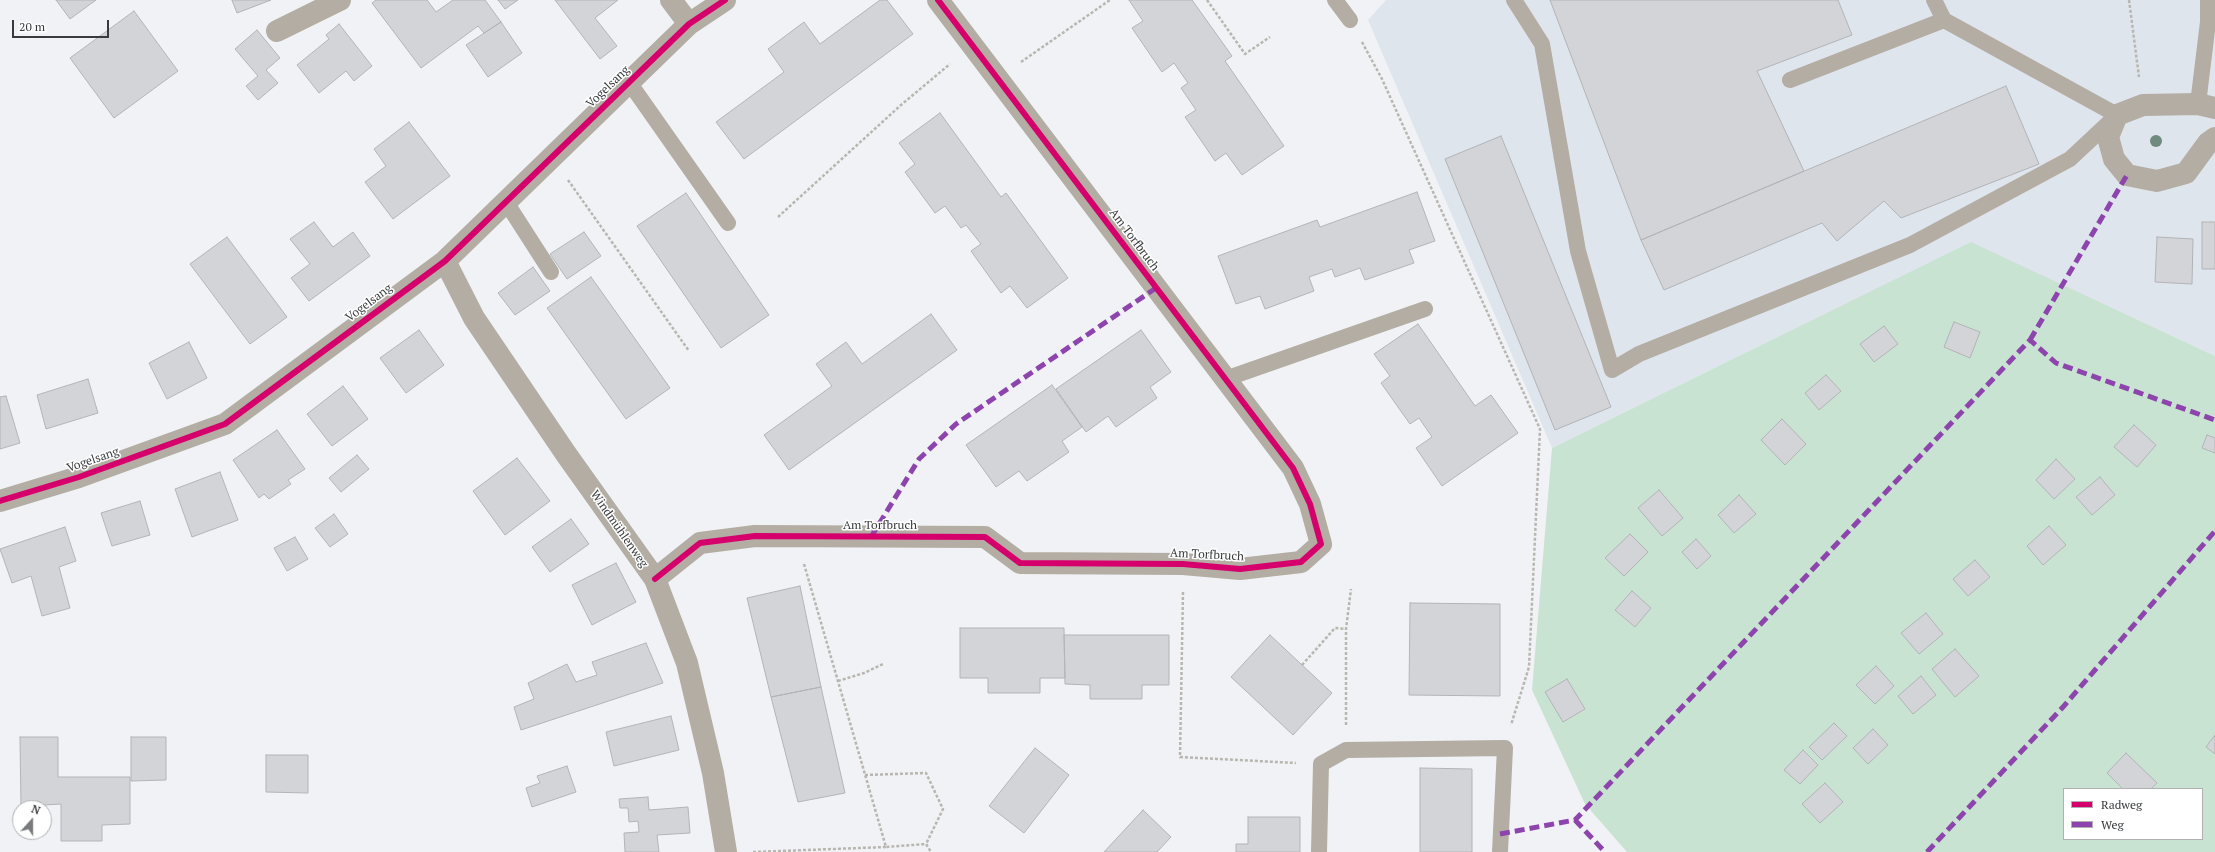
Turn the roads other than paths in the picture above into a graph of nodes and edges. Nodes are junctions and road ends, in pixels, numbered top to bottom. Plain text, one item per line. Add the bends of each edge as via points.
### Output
1 (340, 0) edge
2 (671, 0) edge
3 (725, 0) edge
4 (938, 0) edge
5 (1335, 0) edge
6 (1514, 0) edge
7 (1934, 0) edge
8 (2208, 0) edge
9 (1350, 20) road end
10 (1944, 20) junction
11 (689, 24) junction
12 (277, 31) dead end
13 (1790, 80) dead end
14 (629, 82) junction
15 (2207, 106) edge
16 (2117, 115) junction
17 (2215, 138) edge
18 (506, 202) junction
19 (728, 223) dead end
20 (445, 261) junction
21 (550, 272) dead end
22 (1425, 310) dead end
23 (1225, 379) junction
24 (0, 501) edge
25 (655, 579) junction
26 (726, 852) edge
27 (1319, 852) edge
28 (1500, 852) edge

1 - 12 street
2 - 11 street
3 - 11 street, Vogelsang
4 - 23 street, Am Torfbruch
5 - 9 lane
6 - 16 lane via 1542,44 1578,251 1612,370 1639,354 1910,245 2070,159
7 - 10 lane
8 - 15 lane
10 - 13 lane
10 - 16 lane
11 - 14 street, Vogelsang
14 - 18 street, Vogelsang
14 - 19 lane
15 - 16 street via 2143,105
16 - 17 street via 2108,137 2114,159 2127,175 2157,181 2186,173 2208,143
18 - 20 street, Vogelsang
18 - 21 lane
20 - 24 street, Vogelsang via 225,424 79,477
20 - 25 street, Windmühlenweg via 474,318
22 - 23 lane
23 - 25 street, Am Torfbruch via 1293,468 1310,504 1321,544 1301,562 1240,569 1183,564 1020,563 985,537 755,536 700,543
25 - 26 street, Windmühlenweg via 687,662 713,773
27 - 28 lane via 1321,764 1346,750 1505,748

